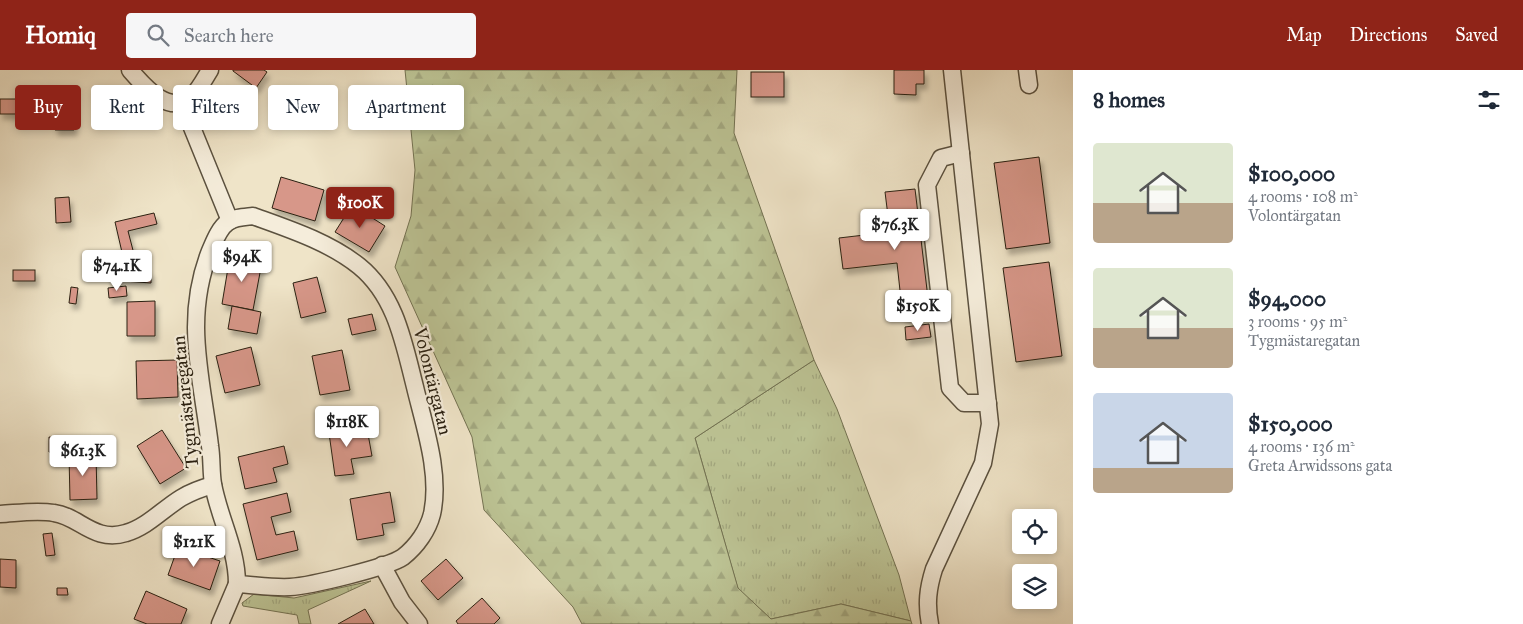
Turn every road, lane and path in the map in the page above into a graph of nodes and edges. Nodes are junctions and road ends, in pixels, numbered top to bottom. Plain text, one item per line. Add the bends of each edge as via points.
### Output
1 (130, 70) edge
2 (210, 70) edge
3 (952, 70) edge
4 (200, 85) edge
5 (173, 103) edge
6 (193, 130) edge
7 (961, 153) junction
8 (230, 221) junction
9 (988, 403) junction
10 (213, 485) junction
11 (0, 514) edge
12 (382, 565) junction
13 (238, 584) junction
14 (220, 624) edge
15 (419, 624) edge
16 (930, 624) edge

1 - 5 street via 147,89
2 - 4 street
3 - 7 street
6 - 8 street
7 - 9 street
7 - 9 street via 941,158 927,185 950,388 964,404
8 - 10 street, Tygmästaregatan via 214,240 206,261 197,310 196,347
8 - 12 street, Volontärgatan via 253,216 301,234 340,254 359,266 376,283 398,324 433,467 432,513 425,533 402,558
9 - 16 street via 990,424 983,463 930,582 927,598
10 - 11 street via 198,489 126,533 92,532 66,516 54,513
10 - 13 street, Tygmästaregatan via 233,548
12 - 13 street via 290,587
12 - 15 street via 402,602
13 - 14 street

